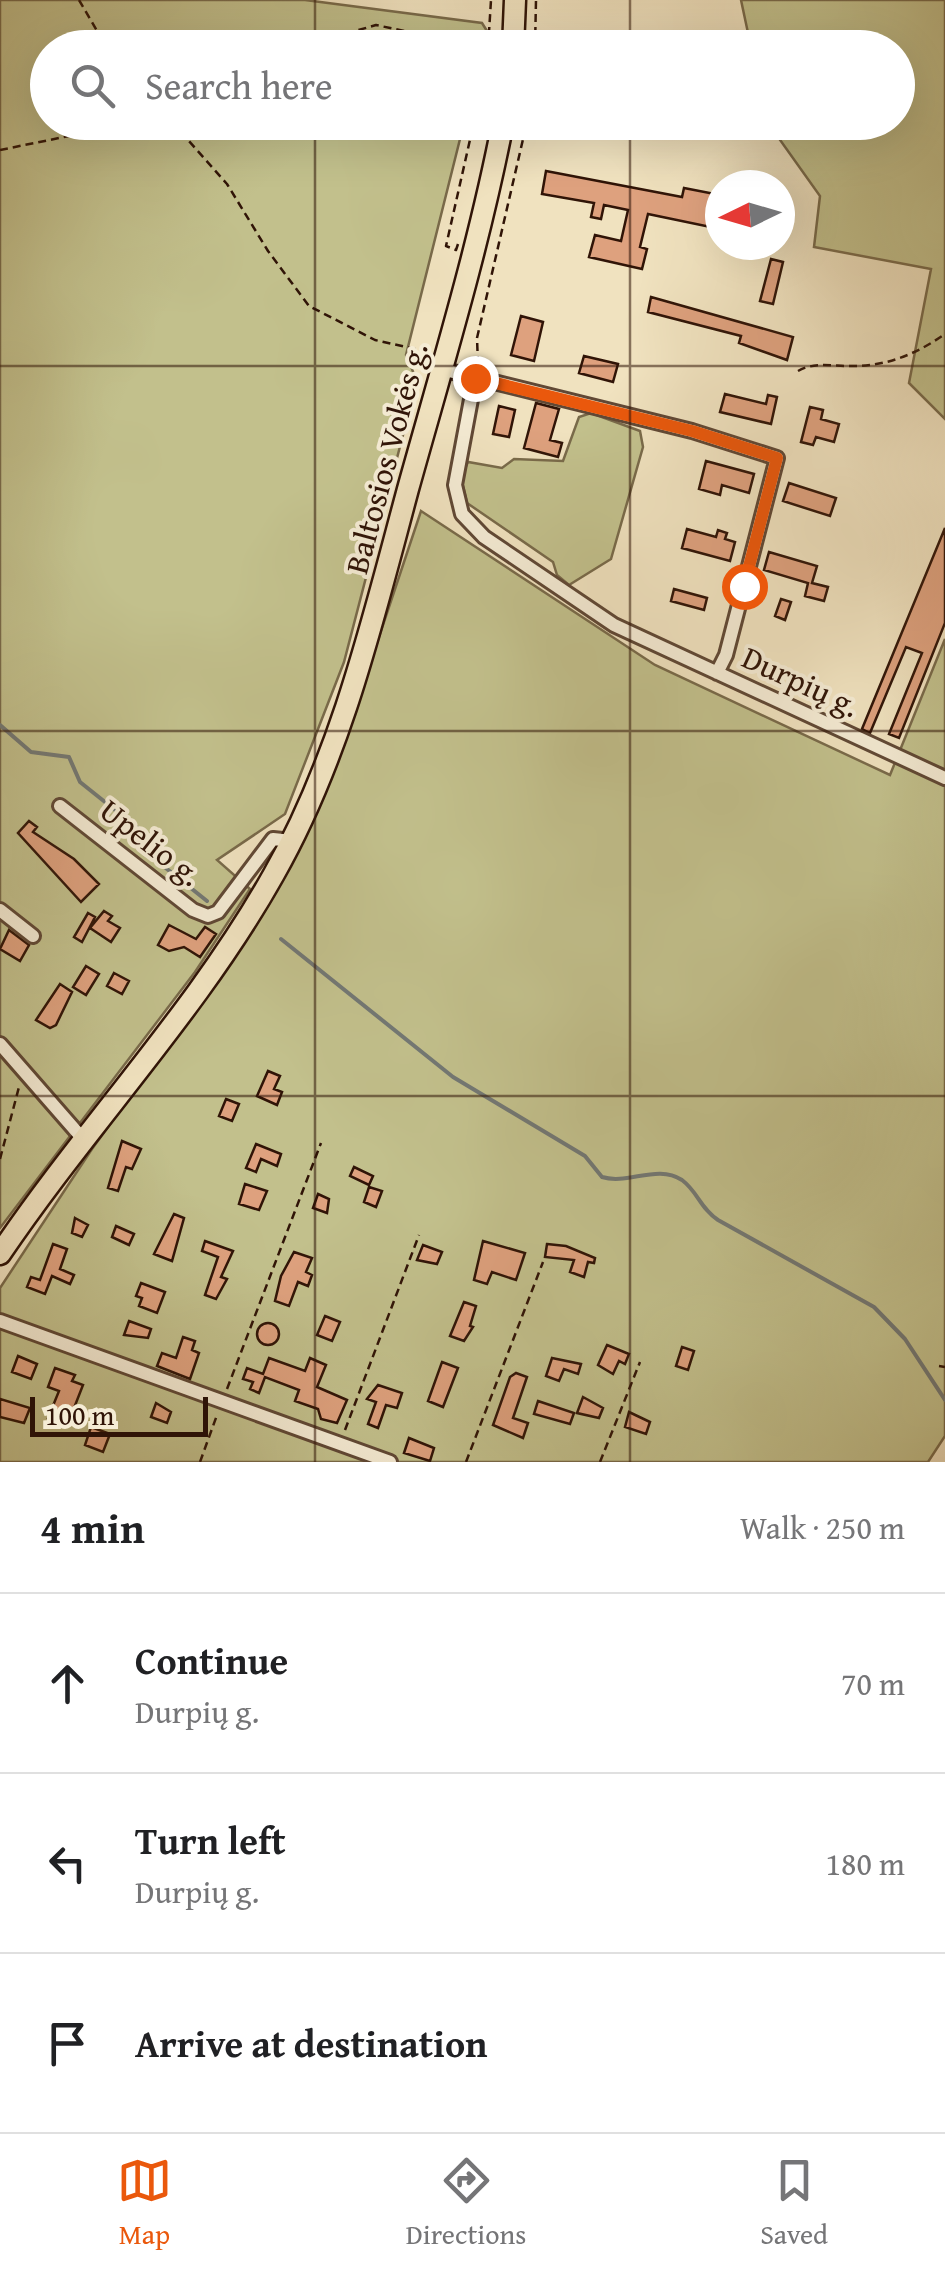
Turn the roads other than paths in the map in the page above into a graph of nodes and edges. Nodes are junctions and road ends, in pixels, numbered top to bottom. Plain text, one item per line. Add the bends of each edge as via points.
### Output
1 (515, 0) edge
2 (514, 30) edge
3 (499, 140) edge
4 (443, 363) junction
5 (478, 379) junction
6 (717, 672) junction
7 (945, 778) edge
8 (60, 806) dead end
9 (292, 841) junction
10 (0, 910) edge
11 (34, 936) dead end
12 (0, 1044) edge
13 (83, 1138) junction
14 (0, 1254) edge
15 (0, 1321) edge
16 (390, 1462) edge

1 - 2 main road
3 - 4 main road, Baltosios Vokės g.
4 - 5 street, Durpių g.
4 - 9 main road, Baltosios Vokės g. via 373,617
5 - 6 street via 456,485 462,514 598,616
5 - 6 street, Durpių g. via 777,458
6 - 7 street, Durpių g.
8 - 9 street, Upelio g. via 208,916 218,912 273,839
9 - 13 main road, Baltosios Vokės g. via 227,949
10 - 11 street
12 - 13 street
13 - 14 main road, Baltosios Vokės g.
15 - 16 street

